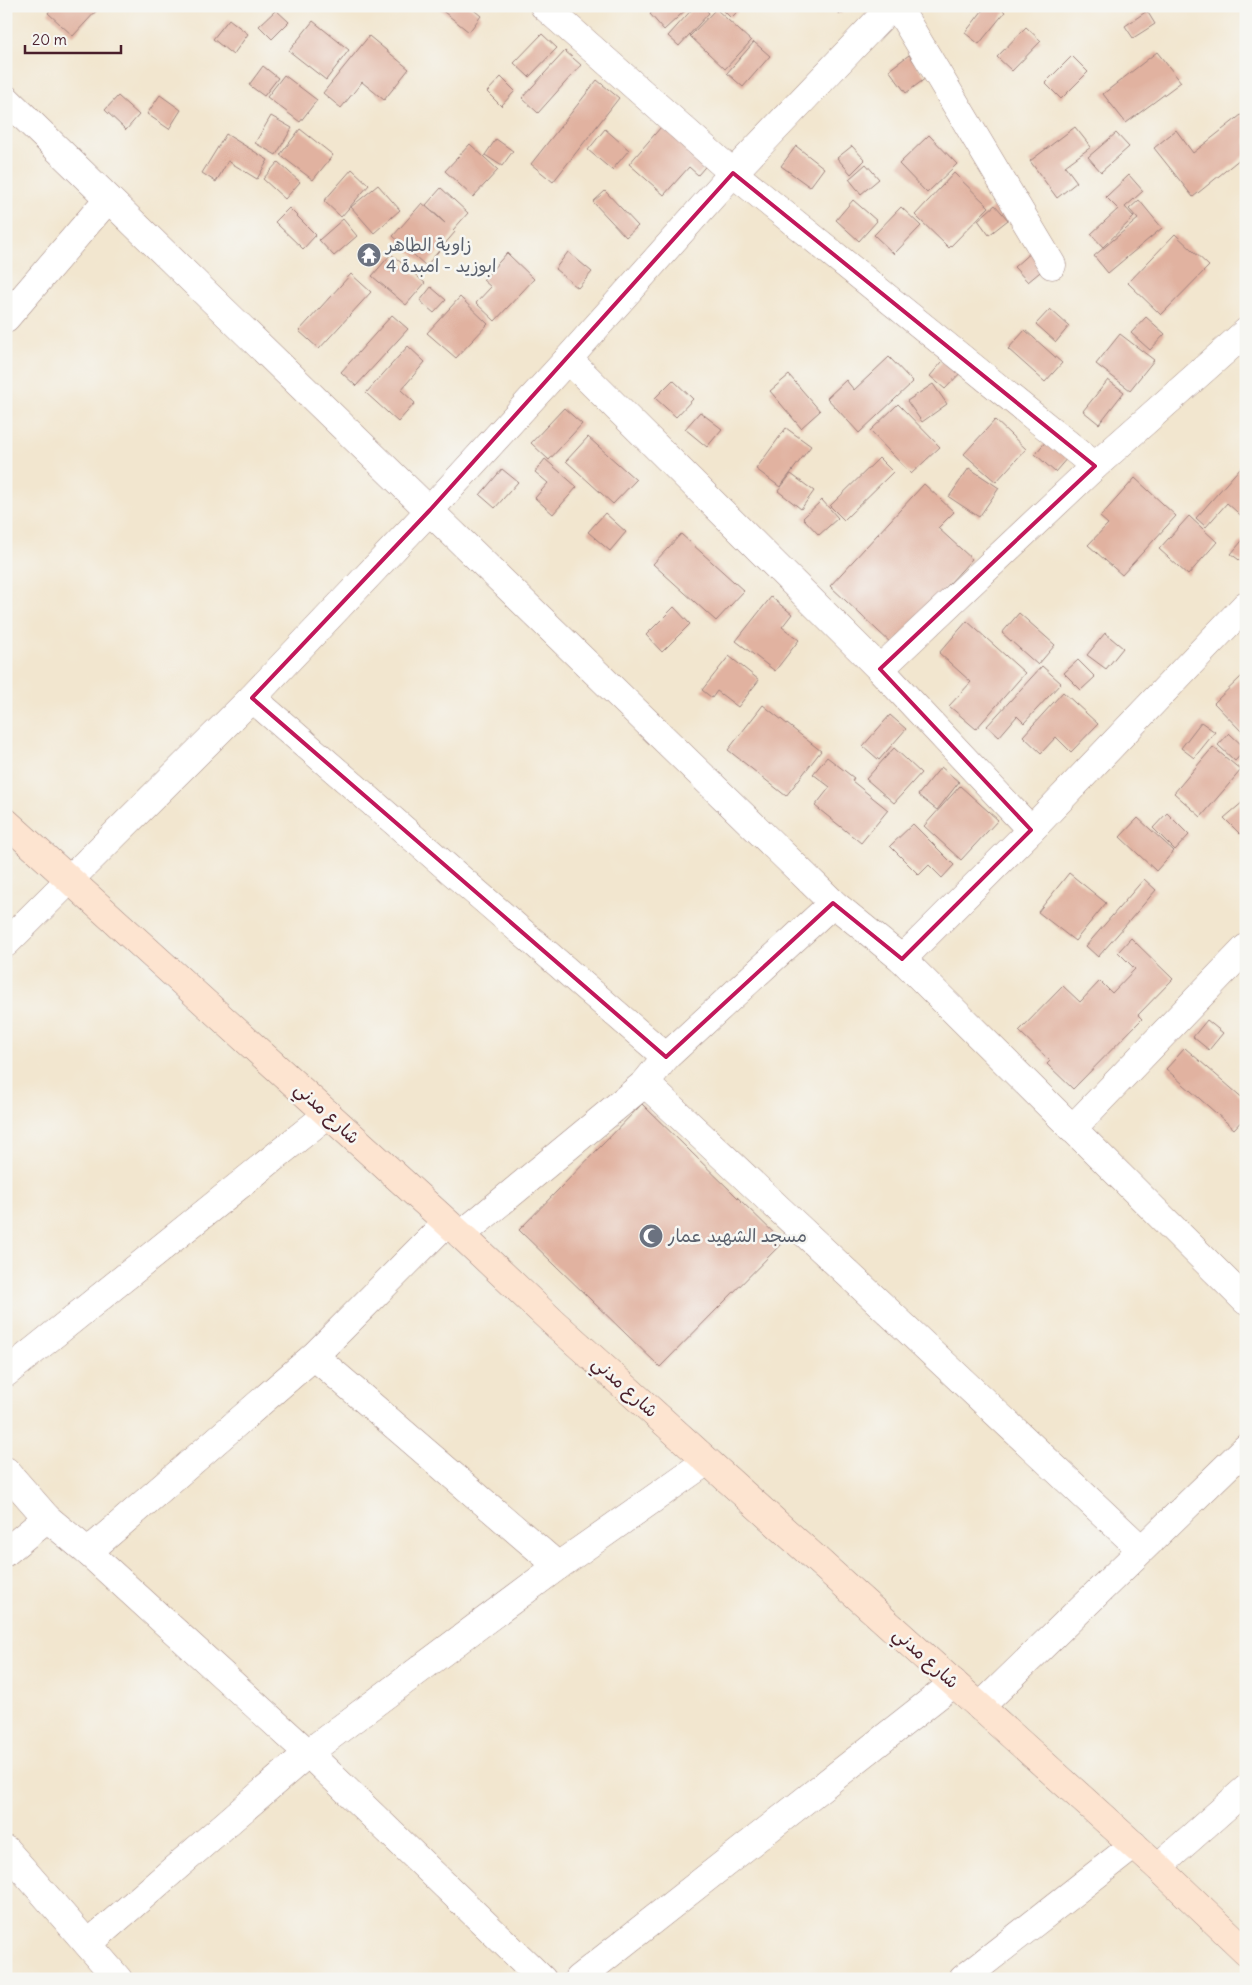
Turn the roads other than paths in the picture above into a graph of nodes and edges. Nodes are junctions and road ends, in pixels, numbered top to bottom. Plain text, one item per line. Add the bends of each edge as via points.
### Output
1 (544, 6) edge
2 (892, 6) edge
3 (897, 6) edge
4 (6, 98) edge
5 (733, 173) junction
6 (108, 199) junction
7 (1052, 264) dead end
8 (6, 318) edge
9 (1246, 332) edge
10 (568, 360) junction
11 (1095, 466) junction
12 (430, 510) junction
13 (1246, 605) edge
14 (880, 669) junction
15 (252, 698) junction
16 (6, 822) edge
17 (1031, 830) junction
18 (71, 880) junction
19 (833, 903) junction
20 (6, 943) edge
21 (1246, 948) edge
22 (902, 959) junction
23 (666, 1057) junction
24 (645, 1083) junction
25 (328, 1114) junction
26 (1072, 1129) junction
27 (454, 1229) junction
28 (1244, 1297) edge
29 (314, 1356) junction
30 (6, 1373) edge
31 (1246, 1448) edge
32 (707, 1461) junction
33 (6, 1471) edge
34 (48, 1518) junction
35 (1141, 1549) junction
36 (6, 1552) edge
37 (88, 1552) junction
38 (558, 1566) junction
39 (954, 1683) junction
40 (980, 1706) junction
41 (308, 1753) junction
42 (1246, 1789) edge
43 (1134, 1845) junction
44 (6, 1850) edge
45 (1158, 1867) junction
46 (89, 1943) junction
47 (1246, 1951) edge
48 (118, 1979) edge
49 (542, 1979) edge
50 (578, 1979) edge
51 (963, 1979) edge

1 - 5 street
2 - 5 street
3 - 7 street
4 - 6 street
5 - 10 street
5 - 11 street
6 - 8 street
6 - 12 street
9 - 11 street
10 - 12 street
10 - 14 street
11 - 14 street
12 - 15 street
12 - 19 street
13 - 17 street
14 - 17 street
15 - 18 street
15 - 23 street
16 - 18 street, شارع مدني
17 - 22 street
18 - 20 street
18 - 25 street, شارع مدني
19 - 22 street
19 - 23 street
21 - 26 street
22 - 26 street
23 - 24 street
24 - 27 street
24 - 35 street
25 - 27 street, شارع مدني
25 - 30 street
26 - 28 street
27 - 29 street
27 - 32 street, شارع مدني
29 - 37 street
29 - 38 street
31 - 35 street
32 - 38 street
32 - 39 street, شارع مدني
33 - 34 street
34 - 36 street
34 - 37 street
35 - 40 street
37 - 41 street
38 - 41 street
39 - 40 street, شارع مدني
39 - 50 street
40 - 43 street, شارع مدني
41 - 46 street
41 - 49 street
42 - 45 street
43 - 45 street, شارع مدني
43 - 51 street
44 - 46 street
45 - 47 street, شارع مدني
46 - 48 street

